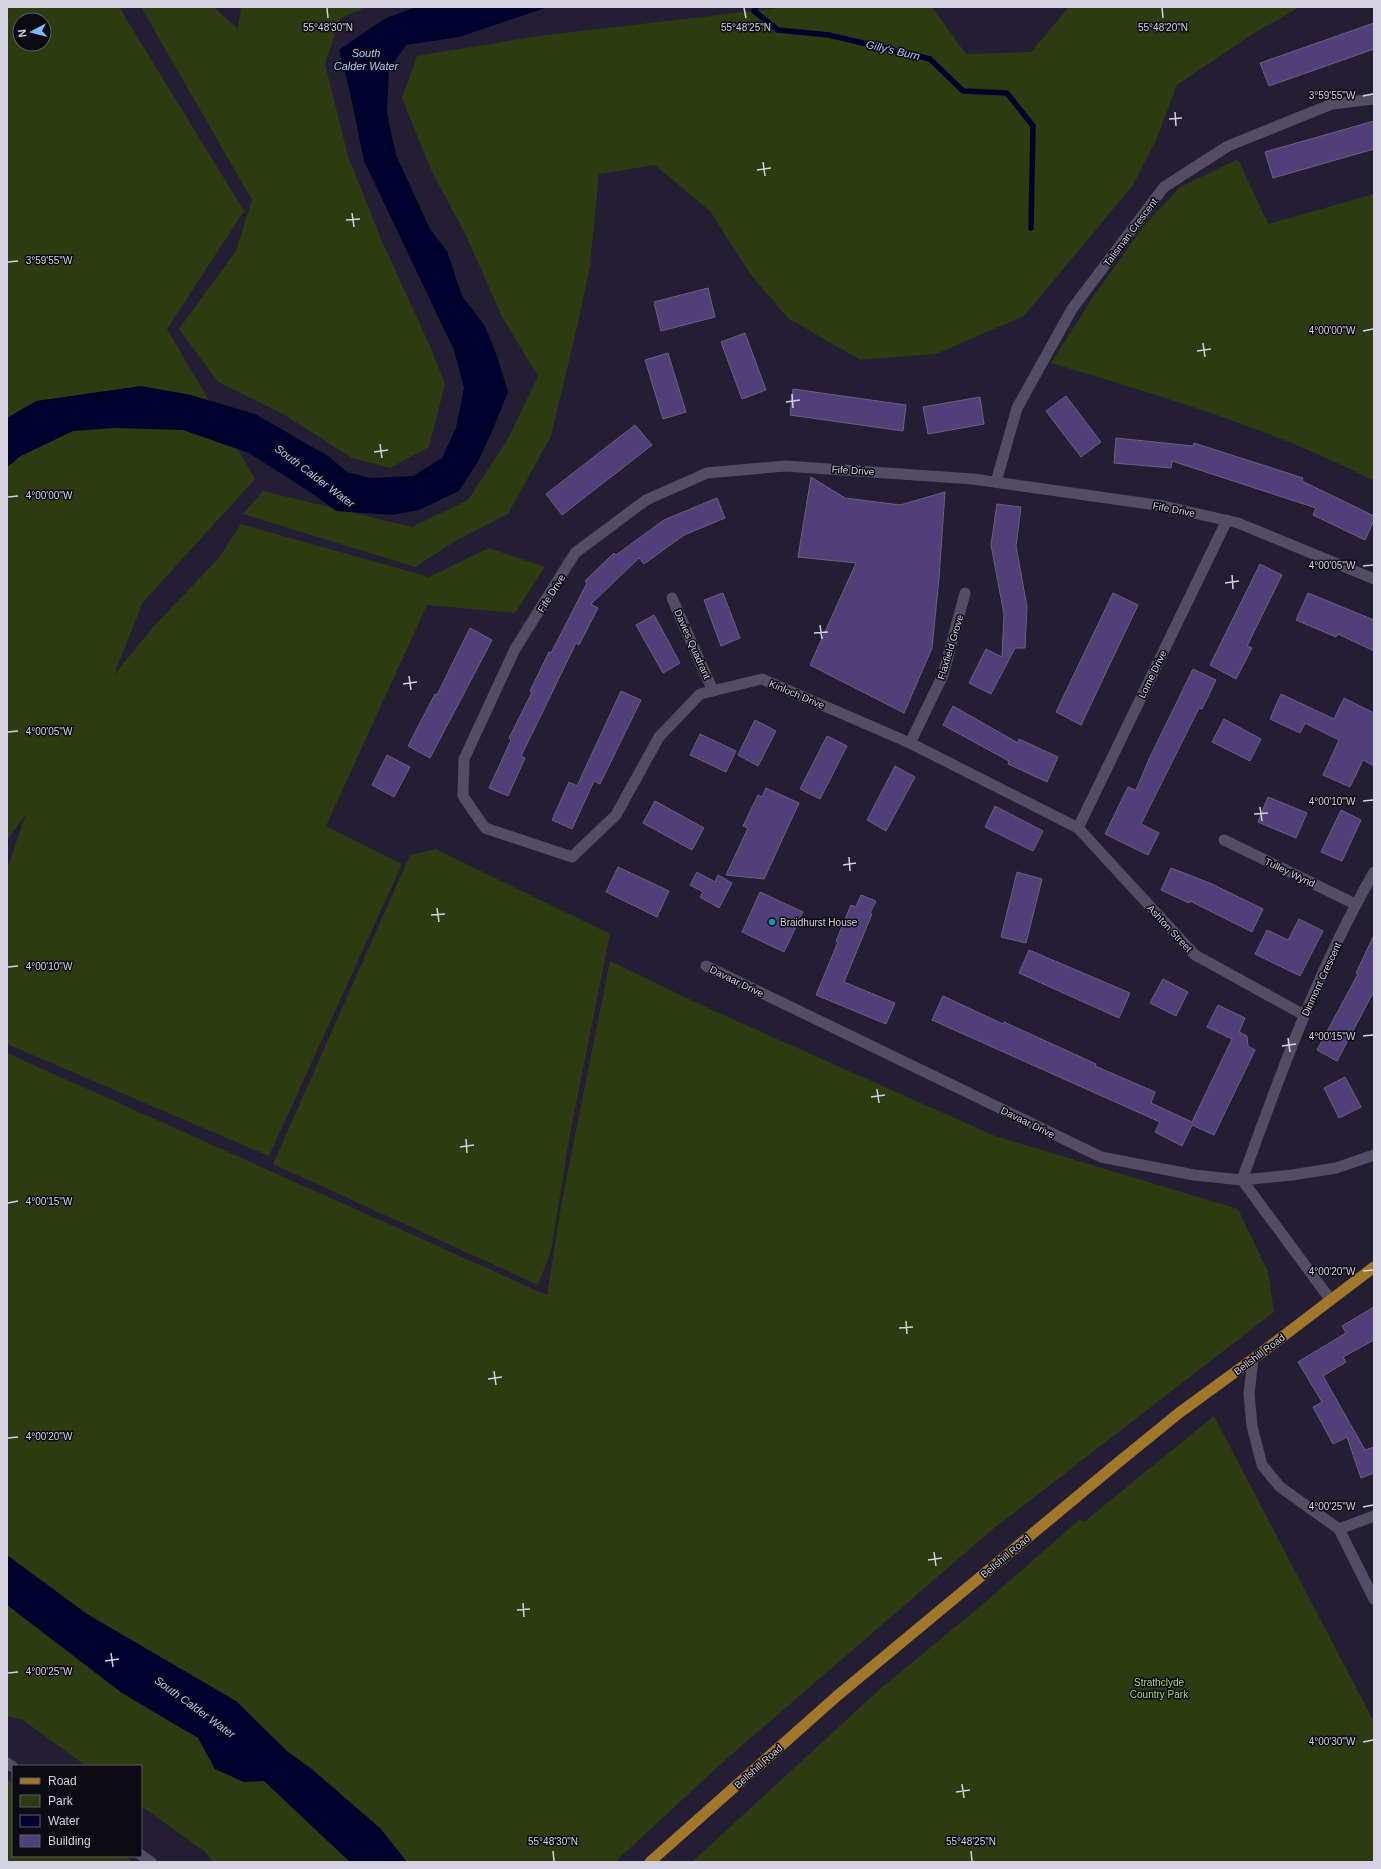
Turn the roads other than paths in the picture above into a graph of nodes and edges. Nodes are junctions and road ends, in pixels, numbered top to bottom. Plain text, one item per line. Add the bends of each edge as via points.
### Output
1 (1374, 99) edge
2 (996, 482) junction
3 (1226, 520) junction
4 (1374, 579) edge
5 (965, 592) dead end
6 (672, 598) dead end
7 (713, 691) junction
8 (910, 743) junction
9 (464, 759) joint
10 (1078, 828) junction
11 (1224, 840) dead end
12 (1374, 872) edge
13 (1356, 904) junction
14 (706, 966) dead end
15 (1304, 1015) junction
16 (1374, 1155) edge
17 (1242, 1180) junction
18 (1374, 1266) edge
19 (1330, 1299) junction
20 (1254, 1359) junction
21 (1374, 1516) edge
22 (1339, 1528) junction
23 (1374, 1599) edge
24 (142, 1856) edge
25 (151, 1862) edge
26 (650, 1862) edge

1 - 2 street, Talisman Crescent via 1332,104 1228,146 1164,186 1072,309 1017,408
2 - 3 street, Fife Drive via 1163,506
2 - 9 street, Fife Drive via 785,466 707,473 646,500 576,553 515,650
3 - 4 street, Fife Drive
3 - 10 street, Lorne Drive
5 - 8 street, Flaxfield Grove via 943,675
6 - 7 street, Davies Quadrant
7 - 8 street, Kinloch Drive via 762,679
7 - 9 street, Kinloch Drive via 700,694 659,737 616,815 572,857 485,828 463,796
8 - 10 street, Kinloch Drive
10 - 15 street, Ashton Street via 1195,955
11 - 13 street, Tulley Wynd
12 - 13 street, Dinmont Crescent
13 - 15 street, Dinmont Crescent
14 - 17 street, Davaar Drive via 1101,1157 1194,1175
15 - 17 street, Dinmont Crescent
16 - 17 street, Davaar Drive via 1336,1168
17 - 19 street
18 - 19 main road, Bellshill Road
19 - 20 main road, Bellshill Road
20 - 22 street via 1249,1394 1252,1426 1262,1465 1280,1487
20 - 26 main road, Bellshill Road via 1179,1413 1114,1465 837,1696
21 - 22 street
22 - 23 street
24 - 25 street

